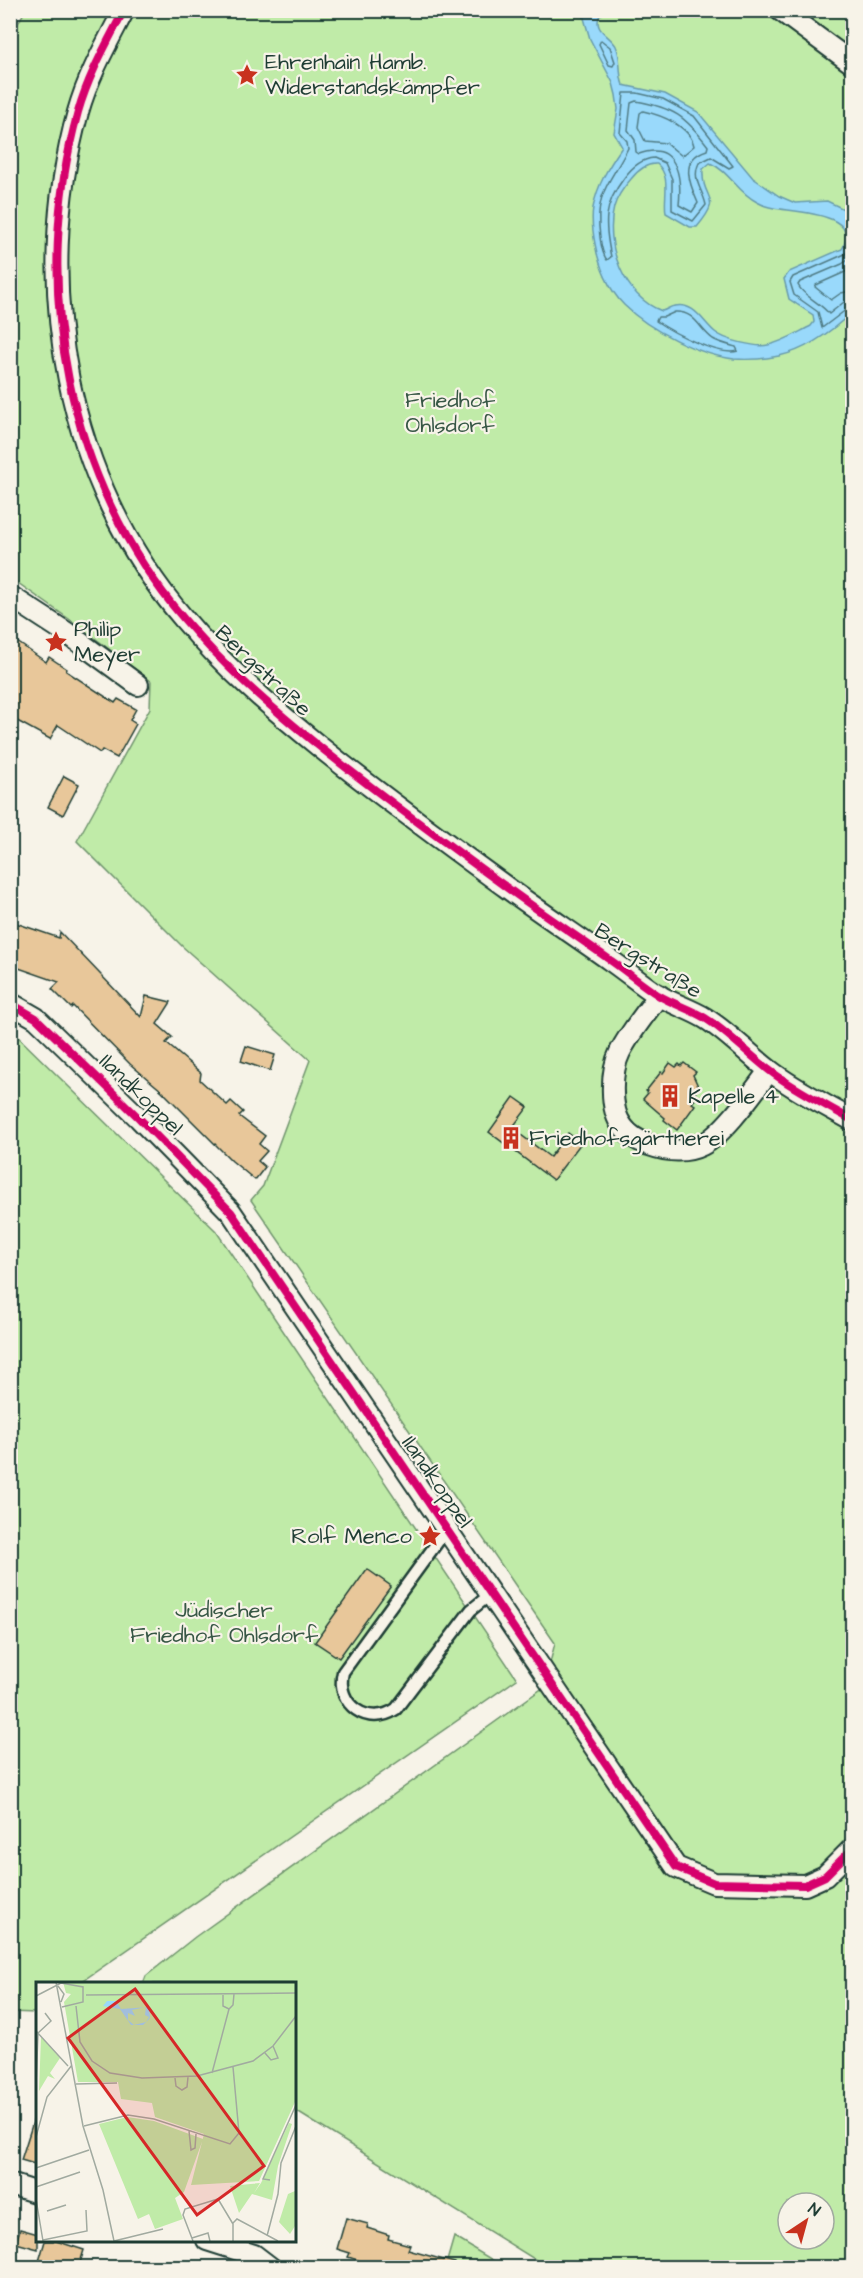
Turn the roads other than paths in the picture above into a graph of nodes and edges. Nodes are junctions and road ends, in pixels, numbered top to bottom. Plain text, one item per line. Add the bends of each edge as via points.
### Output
1 (124, 10) edge
2 (780, 10) edge
3 (852, 63) edge
4 (10, 596) edge
5 (138, 685) dead end
6 (659, 995) junction
7 (10, 1003) edge
8 (769, 1071) junction
9 (852, 1120) edge
10 (447, 1529) junction
11 (492, 1593) junction
12 (852, 1849) edge
13 (10, 2184) edge
14 (36, 2192) edge
15 (211, 2242) edge
16 (271, 2268) edge

1 - 6 street, Bergstraße via 98,59 78,111 62,186 56,264 61,341 77,417 103,490 140,558 181,616 218,657 286,719 376,792
2 - 3 street
4 - 5 street
6 - 8 street, Bergstraße via 711,1022
6 - 8 street, Bergstraße via 620,1052 614,1072 613,1102 621,1126 637,1140 662,1150 684,1151 703,1145 730,1120
7 - 10 street, Ilandkoppel via 36,1018 231,1212
8 - 9 street, Bergstraße
10 - 11 street, Ilandkoppel
10 - 11 lane via 344,1672 341,1685 346,1701 368,1716 396,1709 471,1610
11 - 12 street, Ilandkoppel via 676,1867 714,1883 805,1885 825,1876
13 - 14 street
15 - 16 street via 254,2254

